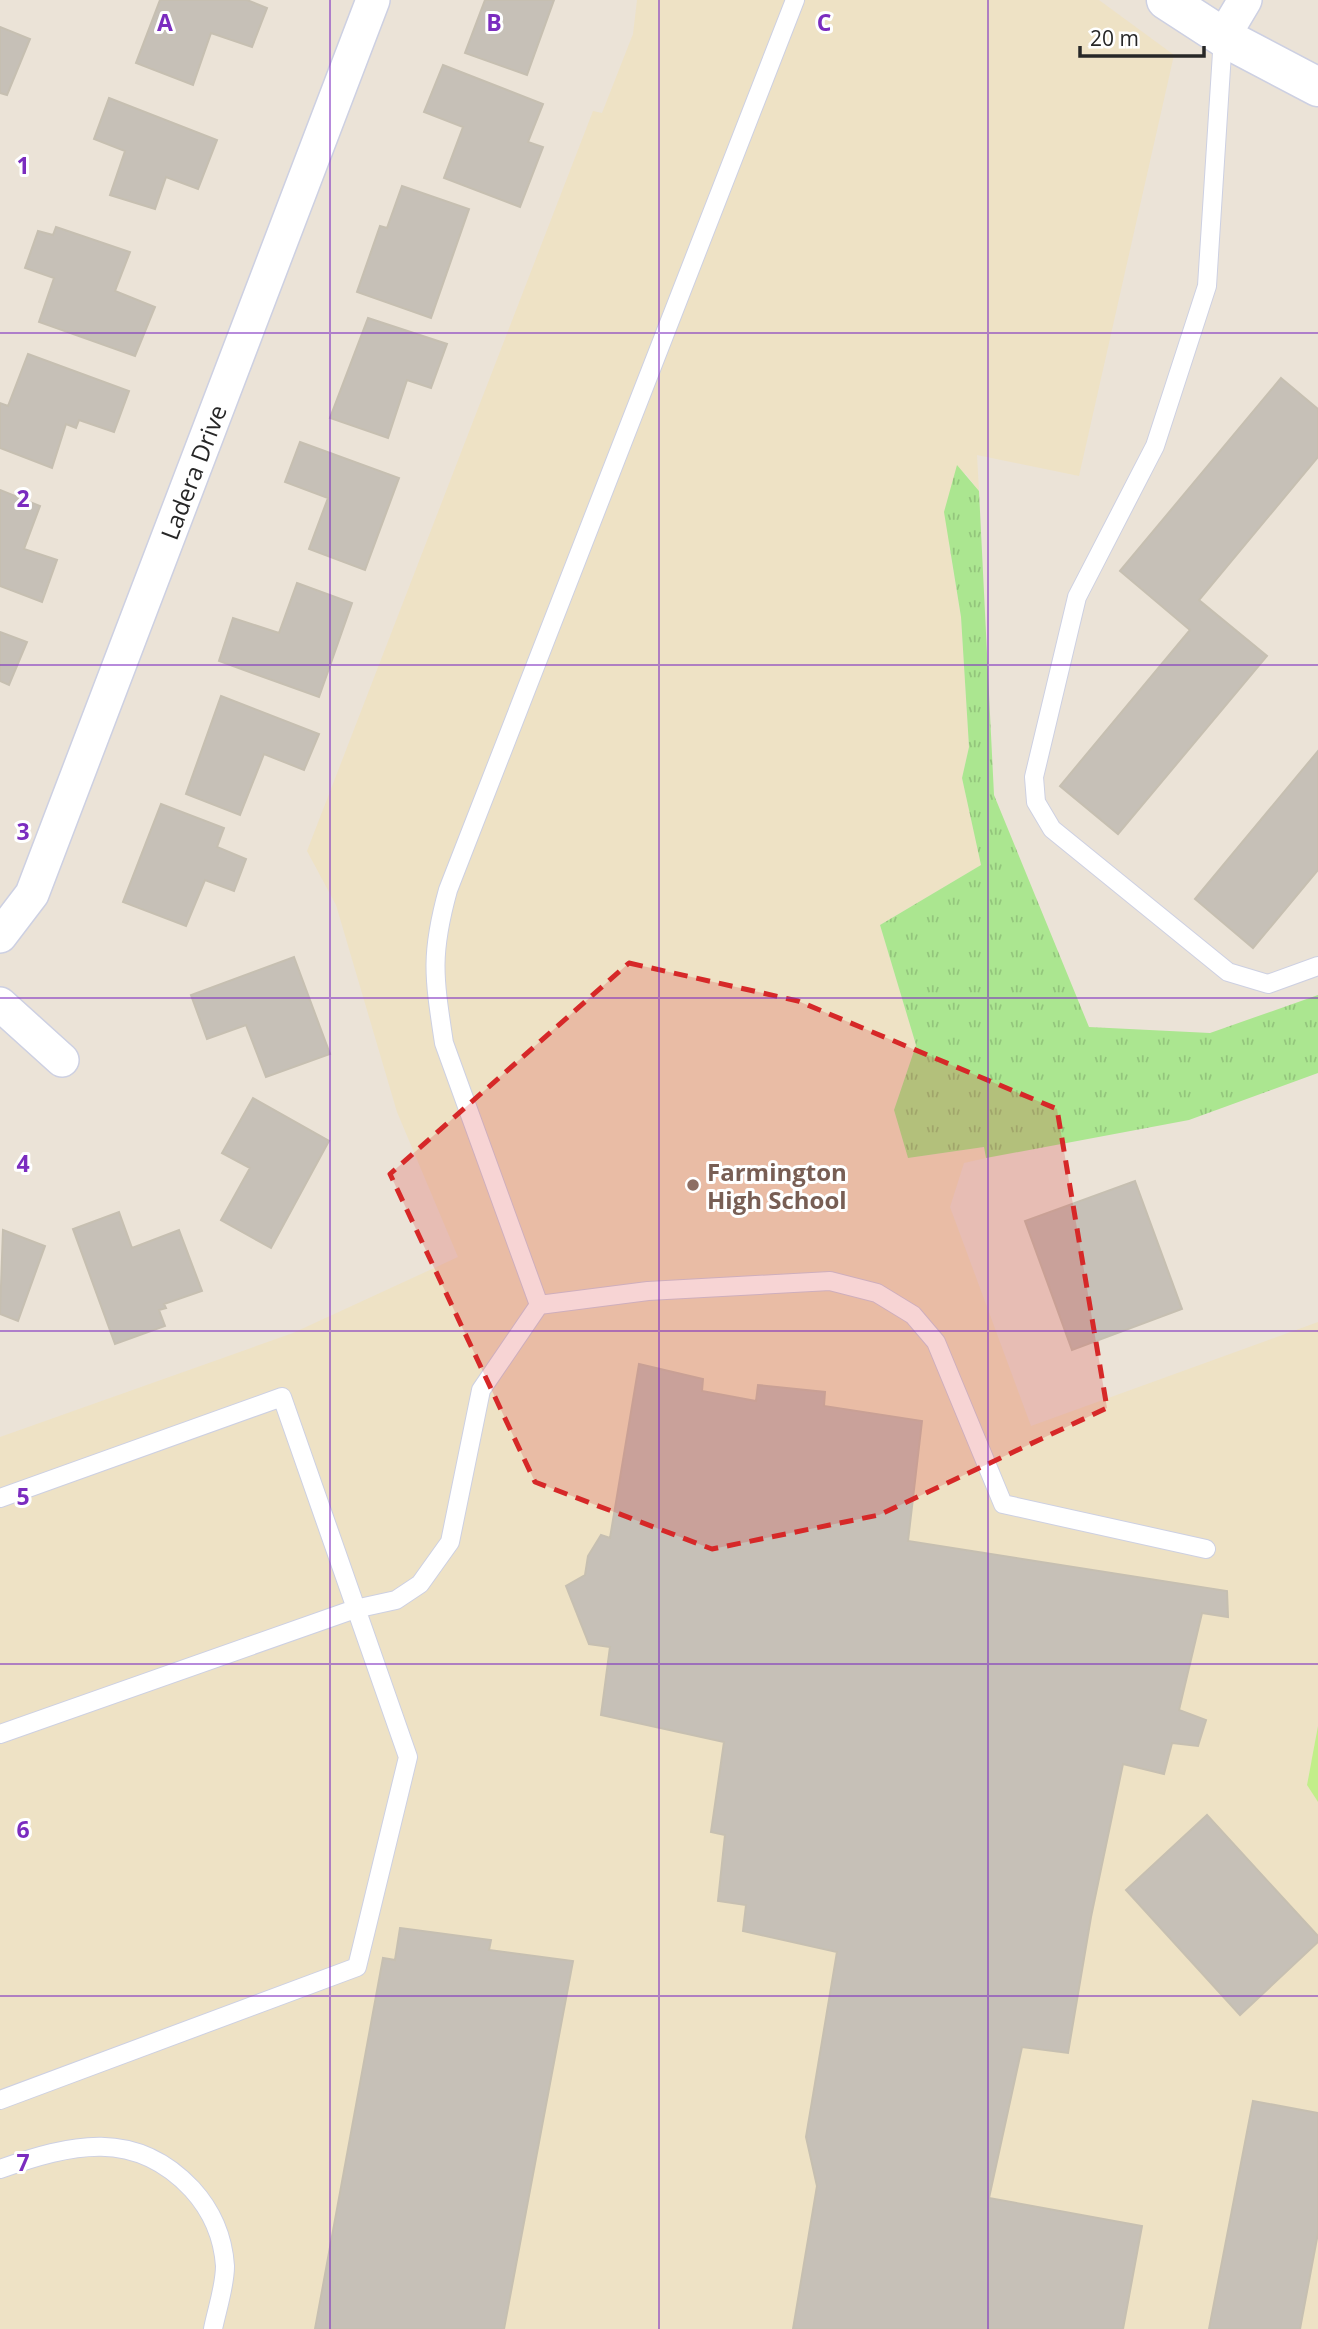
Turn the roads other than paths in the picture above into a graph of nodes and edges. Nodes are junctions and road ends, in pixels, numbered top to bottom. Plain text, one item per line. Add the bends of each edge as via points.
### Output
1 (373, 0) edge
2 (795, 0) edge
3 (1166, 0) edge
4 (1245, 0) edge
5 (1223, 37) junction
6 (1318, 87) edge
7 (0, 936) edge
8 (1318, 966) edge
9 (0, 1004) edge
10 (62, 1060) dead end
11 (539, 1305) junction
12 (0, 1498) edge
13 (1206, 1549) dead end
14 (355, 1609) junction
15 (0, 1734) edge
16 (0, 2100) edge
17 (0, 2169) edge
18 (213, 2329) edge

1 - 7 street, Ladera Drive via 32,894
2 - 11 lane via 448,890 436,933 435,980 444,1042
3 - 5 street
4 - 5 street
5 - 6 street
5 - 8 lane via 1207,286 1155,446 1077,597 1034,777 1036,802 1052,829 1228,972 1268,984
9 - 10 street
11 - 13 lane via 648,1291 830,1280 877,1293 913,1315 936,1342 1003,1504
11 - 14 lane via 481,1390 450,1542 420,1584 396,1600
12 - 14 lane via 282,1397
14 - 15 lane
14 - 16 lane via 408,1757 357,1968
17 - 18 lane via 49,2152 91,2146 133,2148 175,2171 206,2205 221,2238 225,2269

